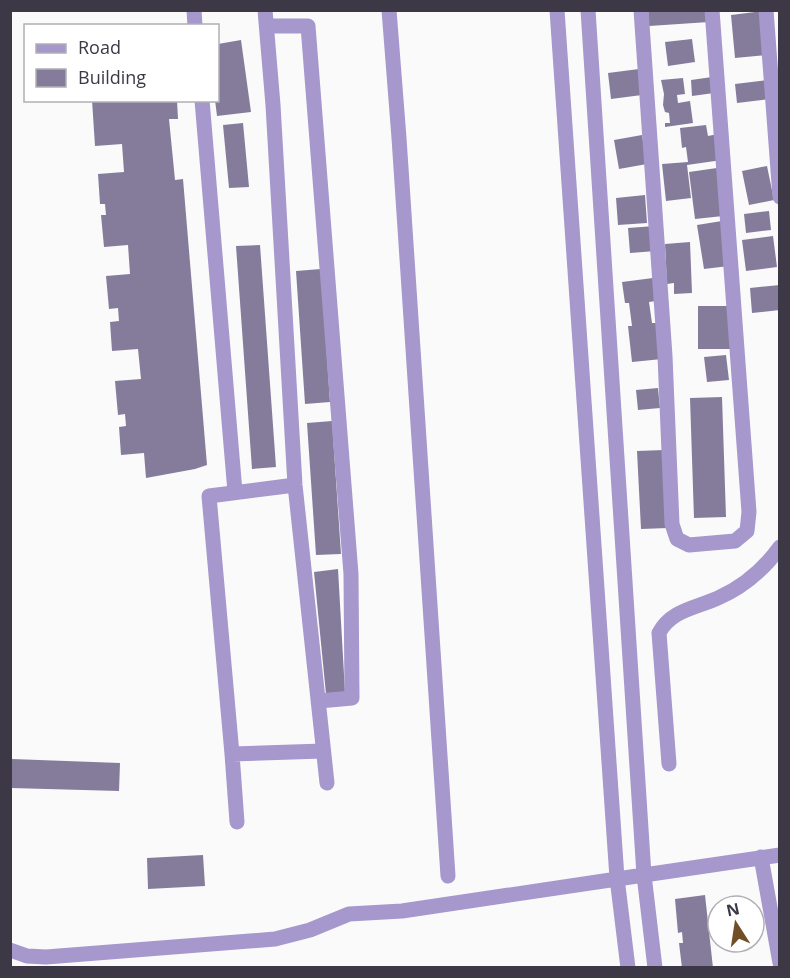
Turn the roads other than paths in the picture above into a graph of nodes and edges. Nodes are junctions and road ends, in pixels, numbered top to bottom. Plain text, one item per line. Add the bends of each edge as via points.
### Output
1 (389, 10) edge
2 (557, 10) edge
3 (588, 10) edge
4 (641, 10) edge
5 (712, 10) edge
6 (766, 10) edge
7 (266, 18) edge
8 (202, 102) edge
9 (780, 197) edge
10 (295, 485) junction
11 (235, 492) junction
12 (780, 548) edge
13 (319, 701) junction
14 (323, 751) junction
15 (232, 753) junction
16 (669, 764) dead end
17 (327, 783) dead end
18 (237, 822) dead end
19 (780, 855) edge
20 (761, 857) junction
21 (644, 874) junction
22 (448, 876) dead end
23 (617, 878) junction
24 (10, 950) edge
25 (780, 963) edge
26 (628, 968) edge
27 (655, 968) edge

1 - 22 street
2 - 23 street
3 - 21 street
4 - 5 street via 665,356 672,524 677,539 689,545 735,541 747,531 749,512
6 - 9 street
7 - 10 street
7 - 13 street via 308,26 349,539 352,698
8 - 11 street
10 - 11 street
10 - 13 street
11 - 15 street via 209,496
12 - 16 street via 742,585 675,615 659,633
13 - 14 street
14 - 15 street
14 - 17 street
15 - 18 street
19 - 20 street
20 - 21 street
20 - 25 street
21 - 23 street
21 - 27 street
23 - 24 street via 402,910 348,914 275,939 46,957
23 - 26 street

